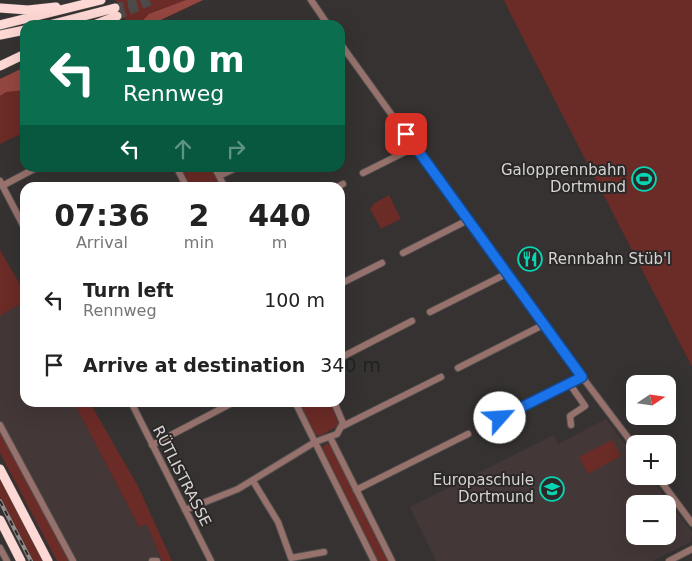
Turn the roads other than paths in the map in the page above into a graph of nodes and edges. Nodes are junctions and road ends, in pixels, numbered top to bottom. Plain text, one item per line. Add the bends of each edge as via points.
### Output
1 (88, 0) edge
2 (101, 0) edge
3 (311, 0) edge
4 (0, 8) edge
5 (20, 20) edge
6 (20, 20) edge
7 (75, 20) edge
8 (102, 20) edge
9 (325, 20) edge
10 (0, 25) edge
11 (20, 31) edge
12 (0, 35) edge
13 (345, 50) edge
14 (20, 56) edge
15 (0, 66) edge
16 (415, 147) junction
17 (27, 172) edge
18 (217, 172) edge
19 (228, 172) edge
20 (363, 173) dead end
21 (219, 176) junction
22 (222, 182) edge
23 (1, 183) edge
24 (20, 219) edge
25 (468, 220) junction
26 (403, 253) dead end
27 (382, 263) dead end
28 (506, 274) junction
29 (345, 282) edge
30 (430, 312) dead end
31 (412, 321) dead end
32 (543, 325) junction
33 (345, 355) edge
34 (458, 368) dead end
35 (441, 377) dead end
36 (582, 377) junction
37 (569, 384) junction
38 (133, 407) edge
39 (224, 407) edge
40 (298, 407) edge
41 (336, 407) edge
42 (488, 424) dead end
43 (0, 425) edge
44 (571, 425) dead end
45 (343, 426) junction
46 (468, 434) dead end
47 (626, 435) edge
48 (330, 437) junction
49 (315, 442) junction
50 (152, 445) junction
51 (0, 469) edge
52 (253, 481) junction
53 (664, 485) edge
54 (356, 490) junction
55 (185, 510) junction
56 (0, 520) edge
57 (692, 523) edge
58 (0, 548) edge
59 (692, 549) edge
60 (324, 552) dead end
61 (288, 560) edge
62 (7, 561) edge
63 (21, 561) edge
64 (48, 561) edge
65 (73, 561) edge
66 (152, 561) edge
67 (157, 561) edge
68 (211, 561) edge
69 (374, 561) edge
70 (392, 561) edge
71 (669, 561) edge

1 - 4 highway via 42,9
2 - 5 highway
3 - 9 street
6 - 10 highway
7 - 8 highway via 116,12
11 - 12 highway
13 - 16 street
14 - 15 highway
16 - 20 street
16 - 25 street
17 - 23 street
18 - 21 street
19 - 21 street
21 - 22 street
23 - 24 street
25 - 26 street
25 - 28 street
27 - 29 street
28 - 30 street
28 - 32 street
31 - 33 street
32 - 34 street
32 - 36 street
35 - 45 street
36 - 37 street
36 - 47 street
37 - 42 street
37 - 44 street via 585,406 570,416
38 - 50 street, RÜTLISTRASSE
39 - 50 street
40 - 49 street
41 - 45 street
43 - 65 street
45 - 48 street via 341,432
46 - 54 street
48 - 49 street
48 - 54 street
49 - 52 street
49 - 69 street
50 - 55 street, RÜTLISTRASSE
51 - 64 highway
52 - 55 street via 222,497
52 - 61 street via 278,522
53 - 57 street
54 - 70 street
55 - 68 street, RÜTLISTRASSE
56 - 63 highway
58 - 62 street
59 - 71 street
60 - 61 street
66 - 67 street

